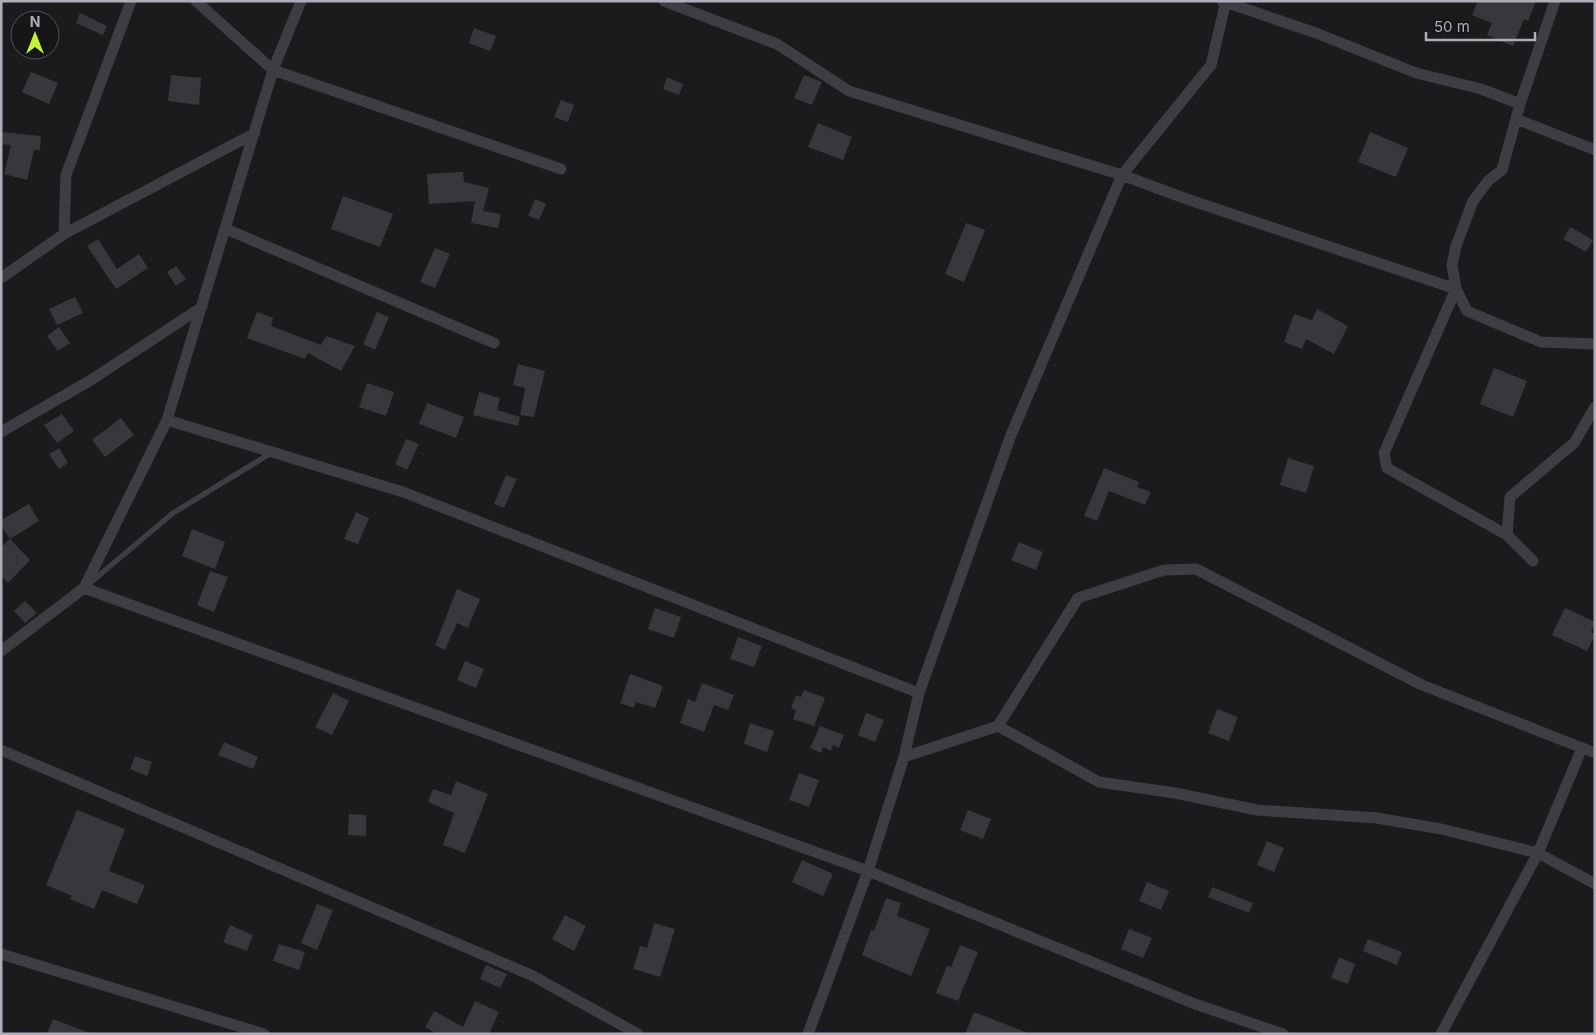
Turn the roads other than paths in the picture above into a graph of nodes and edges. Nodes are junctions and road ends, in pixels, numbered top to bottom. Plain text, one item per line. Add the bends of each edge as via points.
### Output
1 (131, 1) edge
2 (196, 1) edge
3 (301, 1) edge
4 (664, 1) edge
5 (1555, 1) edge
6 (1225, 2) edge
7 (273, 70) junction
8 (1520, 104) junction
9 (1516, 118) junction
10 (255, 133) junction
11 (1595, 150) edge
12 (561, 169) dead end
13 (1122, 175) junction
14 (226, 230) junction
15 (64, 234) junction
16 (1, 278) edge
17 (1456, 289) junction
18 (202, 307) junction
19 (494, 343) dead end
20 (1595, 344) edge
21 (1595, 407) edge
22 (167, 420) junction
23 (1, 432) edge
24 (273, 452) junction
25 (1507, 535) junction
26 (1533, 561) dead end
27 (84, 588) junction
28 (1, 651) edge
29 (919, 693) junction
30 (998, 726) junction
31 (1582, 748) junction
32 (1, 750) edge
33 (1595, 752) edge
34 (904, 758) junction
35 (1538, 852) junction
36 (868, 871) junction
37 (1595, 884) edge
38 (1, 954) edge
39 (264, 1034) edge
40 (638, 1034) edge
41 (808, 1034) edge
42 (1283, 1034) edge
43 (1441, 1034) edge

1 - 15 street via 66,175
2 - 7 street
3 - 7 street
4 - 13 street via 777,44 849,91
5 - 8 street
6 - 8 street via 1316,32 1416,73 1481,89
6 - 13 street via 1211,66
7 - 10 street
7 - 12 street
8 - 9 street
9 - 11 street
9 - 17 street via 1502,170 1488,181 1473,201 1456,246 1452,265
10 - 14 street
10 - 15 street
13 - 17 street
13 - 29 street via 1010,434
14 - 18 street
14 - 19 street
15 - 16 street
17 - 20 street via 1467,311 1541,342
17 - 25 street via 1384,453 1387,468
18 - 22 street
18 - 23 street via 91,380
21 - 25 street via 1574,443 1510,497
22 - 24 street
22 - 27 street
24 - 27 lane via 173,513
24 - 29 street via 403,492
25 - 26 street
27 - 28 street
27 - 36 street
29 - 34 street
30 - 31 street via 1078,598 1164,570 1196,569 1422,685
30 - 34 street
30 - 35 street via 1099,782 1257,810 1377,818
31 - 33 street
31 - 35 street
32 - 40 street via 531,975
34 - 36 street
35 - 37 street
35 - 43 street
36 - 41 street
36 - 42 street via 1195,1004
38 - 39 street

